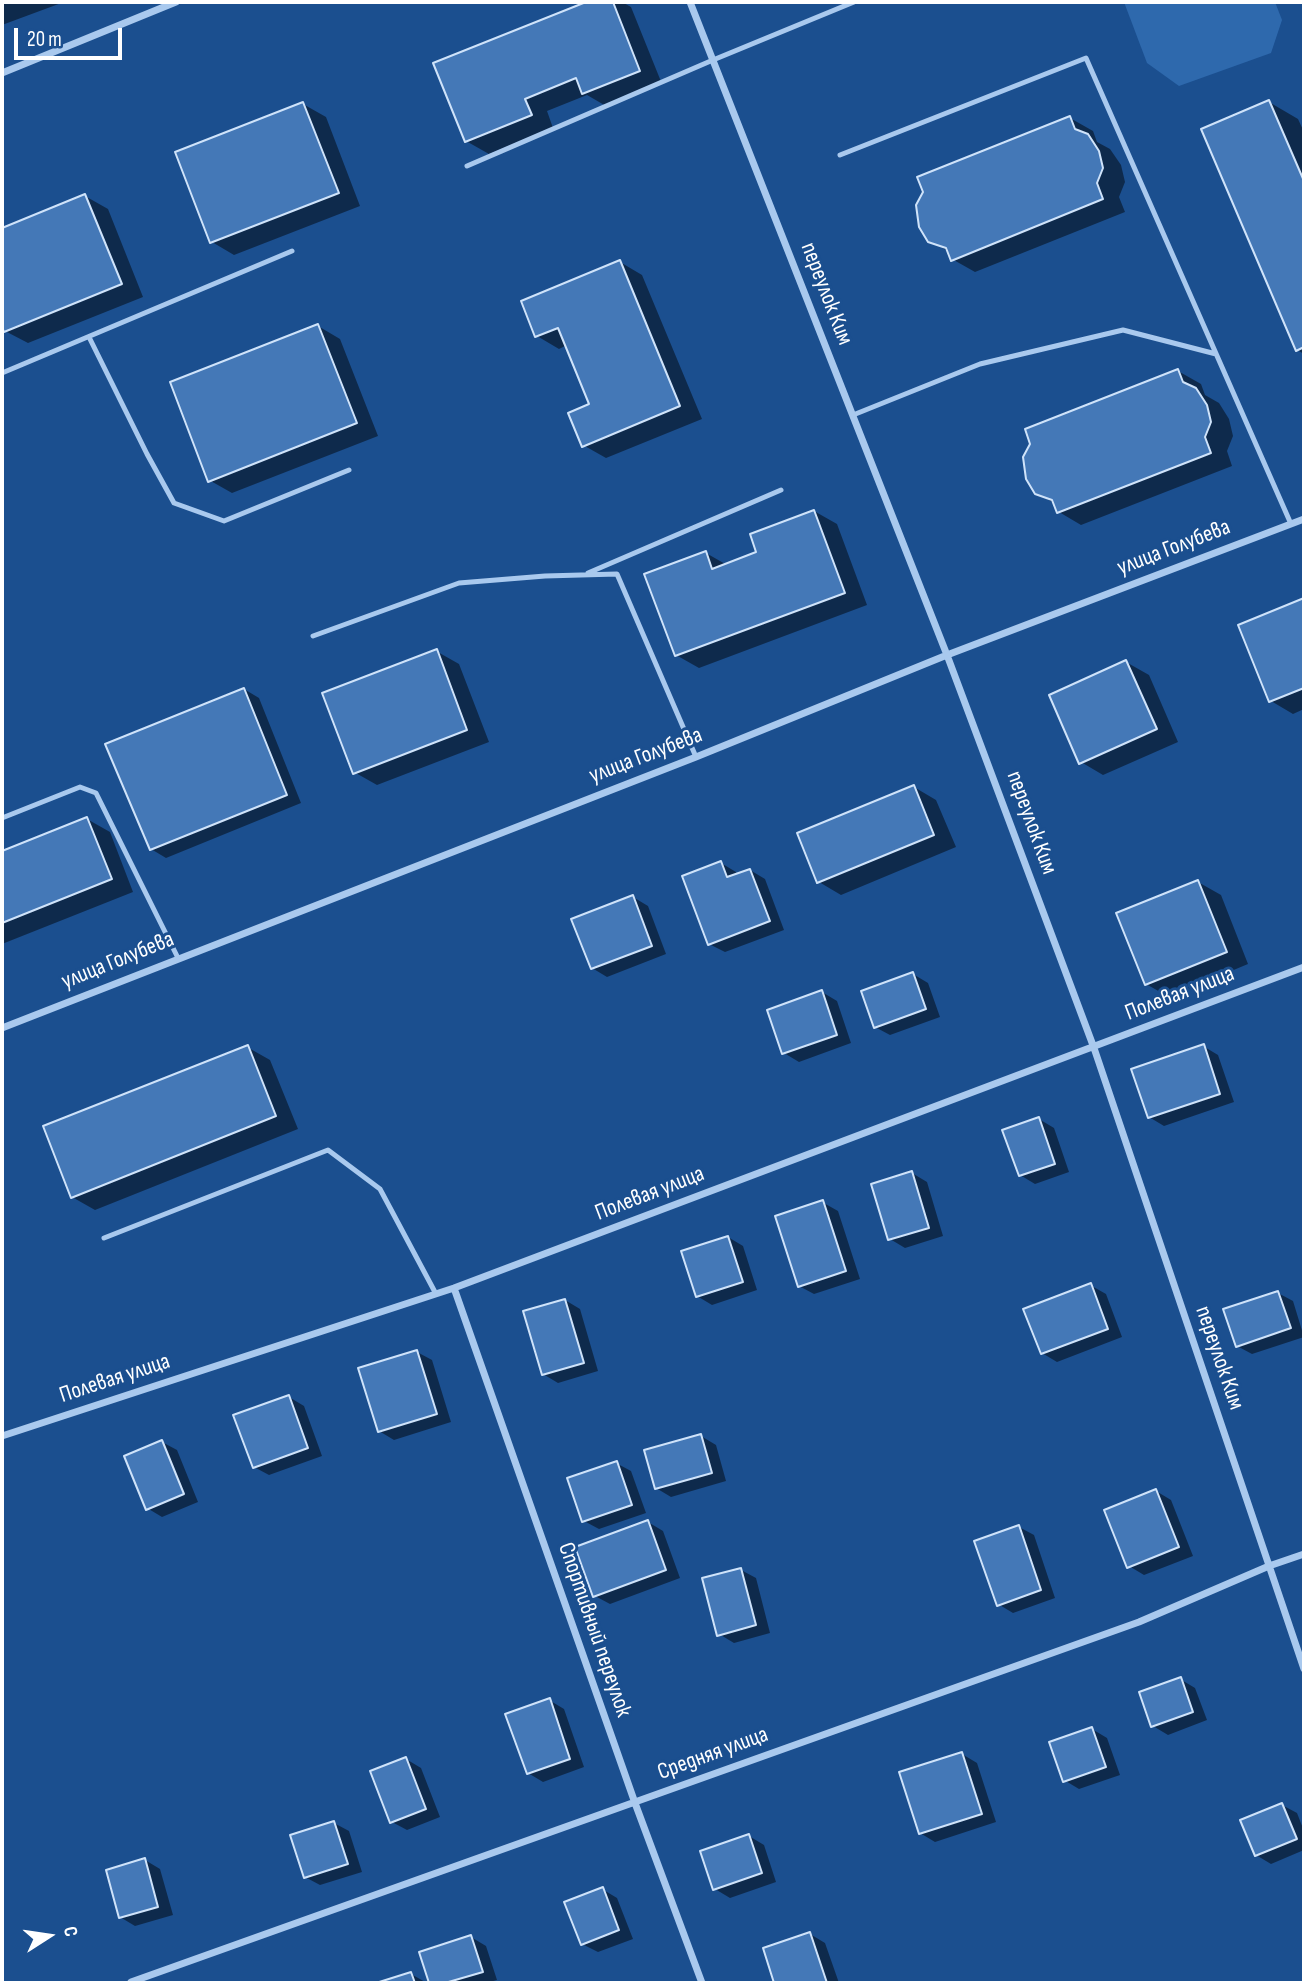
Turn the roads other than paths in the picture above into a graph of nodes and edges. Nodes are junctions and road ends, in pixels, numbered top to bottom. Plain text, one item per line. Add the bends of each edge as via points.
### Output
1 (176, 2) edge
2 (690, 2) edge
3 (854, 2) edge
4 (713, 60) junction
5 (2, 73) edge
6 (840, 155) dead end
7 (467, 166) dead end
8 (292, 251) dead end
9 (89, 337) junction
10 (1216, 354) junction
11 (2, 373) edge
12 (853, 415) junction
13 (349, 470) dead end
14 (781, 491) dead end
15 (1304, 519) edge
16 (1291, 524) junction
17 (585, 575) junction
18 (313, 636) dead end
19 (947, 654) junction
20 (696, 757) junction
21 (2, 818) edge
22 (178, 958) junction
23 (1304, 967) edge
24 (2, 1028) edge
25 (1094, 1048) junction
26 (104, 1238) dead end
27 (454, 1288) junction
28 (436, 1294) junction
29 (2, 1436) edge
30 (1304, 1553) edge
31 (1269, 1566) junction
32 (1304, 1669) edge
33 (635, 1803) junction
34 (131, 1982) edge
35 (702, 1983) edge

1 - 5 street
2 - 4 street, переулок Ким
3 - 4 lane
4 - 7 lane
4 - 12 street, переулок Ким
6 - 10 lane via 1086,58
8 - 9 lane
9 - 11 lane
9 - 13 lane via 174,503 224,521
10 - 12 lane via 1123,330 980,364
10 - 16 lane
12 - 19 street, переулок Ким
14 - 17 lane
15 - 16 street, улица Голубева
16 - 19 street, улица Голубева
17 - 18 lane via 459,583
17 - 20 lane via 617,574
19 - 20 street, улица Голубева
19 - 25 street, переулок Ким
20 - 22 street, улица Голубева
21 - 22 lane via 80,787 96,793
22 - 24 street, улица Голубева
23 - 25 street, Полевая улица
25 - 27 street, Полевая улица
25 - 31 street, переулок Ким
26 - 28 lane via 328,1150 380,1189
27 - 28 street, Полевая улица
27 - 33 street, Спортивный переулок
28 - 29 street, Полевая улица
30 - 31 street, Средняя улица
31 - 32 street, переулок Ким
31 - 33 street, Средняя улица via 1139,1622
33 - 34 street, Средняя улица
33 - 35 street, Спортивный переулок

